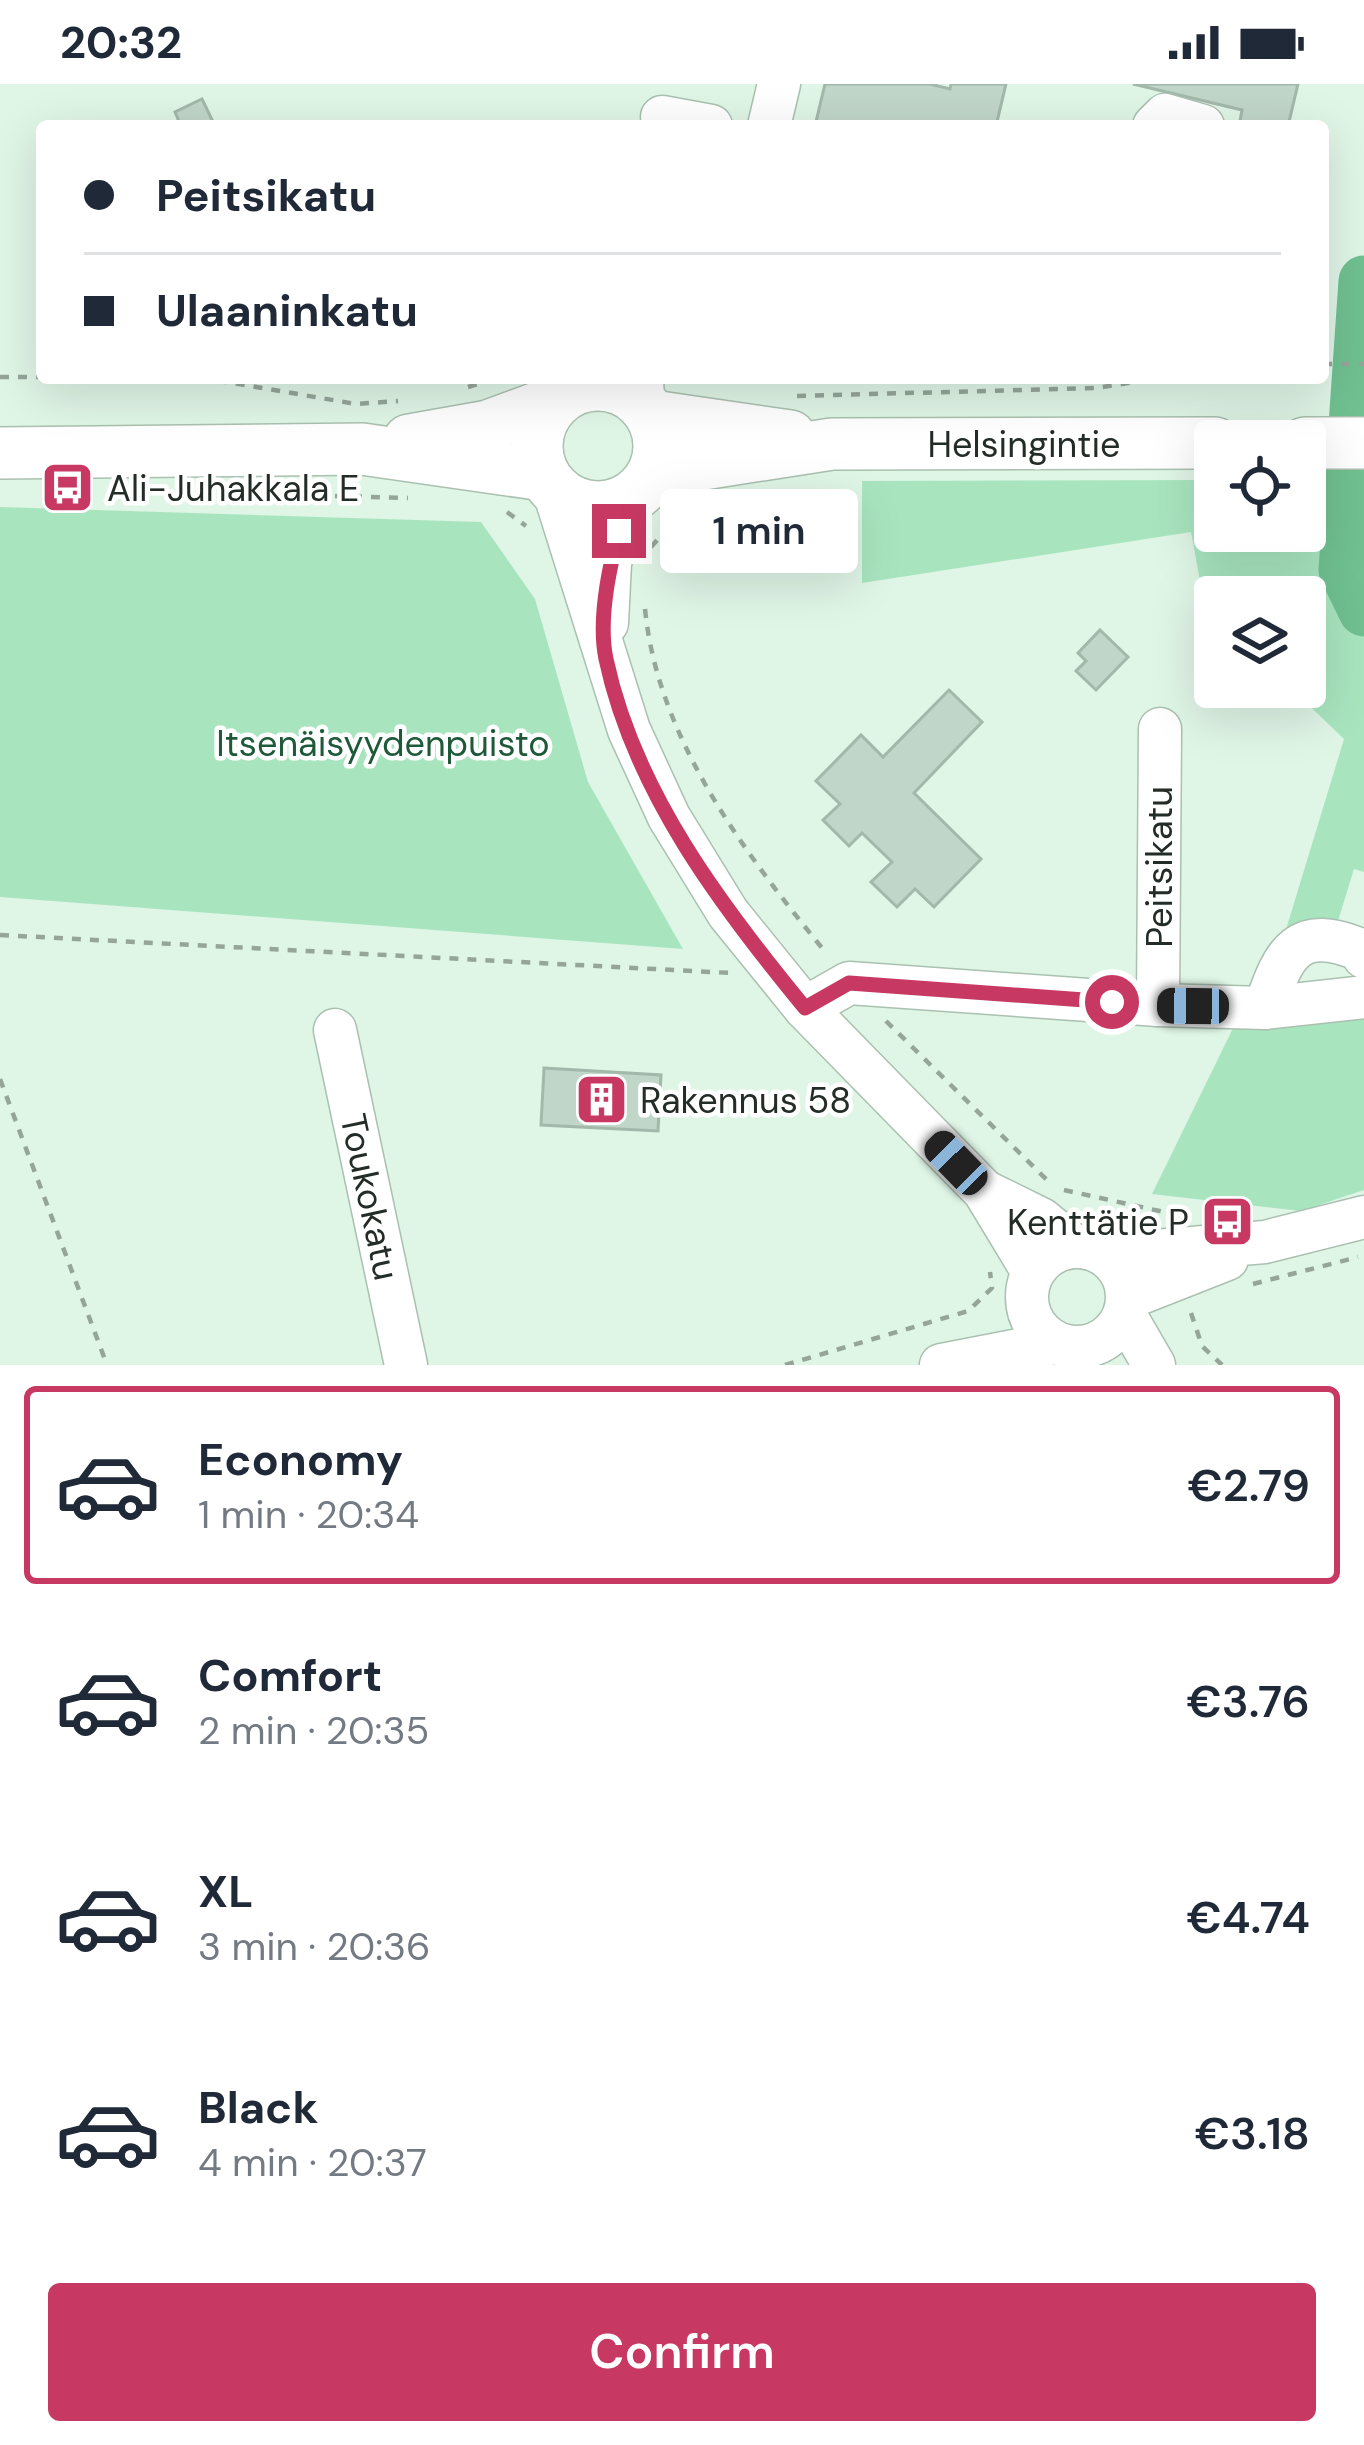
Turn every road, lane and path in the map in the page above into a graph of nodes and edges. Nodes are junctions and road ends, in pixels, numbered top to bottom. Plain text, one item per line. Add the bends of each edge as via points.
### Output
1 (779, 84) edge
2 (663, 109) edge
3 (695, 120) edge
4 (770, 120) edge
5 (1329, 364) edge
6 (1364, 364) edge
7 (0, 377) edge
8 (36, 377) edge
9 (239, 384) edge
10 (478, 384) edge
11 (1122, 384) edge
12 (462, 389) dead end
13 (567, 390) edge
14 (787, 396) dead end
15 (646, 399) edge
16 (403, 401) dead end
17 (1326, 442) edge
18 (1364, 442) edge
19 (1194, 443) edge
20 (832, 444) junction
21 (362, 449) junction
22 (0, 453) edge
23 (703, 464) junction
24 (639, 489) junction
25 (228, 493) dead end
26 (411, 498) dead end
27 (542, 498) junction
28 (500, 508) dead end
29 (610, 562) junction
30 (644, 601) dead end
31 (605, 655) junction
32 (1160, 729) dead end
33 (0, 934) edge
34 (1364, 957) edge
35 (736, 973) dead end
36 (849, 983) junction
37 (1364, 997) edge
38 (1158, 1005) junction
39 (805, 1008) junction
40 (1265, 1008) junction
41 (335, 1030) dead end
42 (0, 1079) edge
43 (984, 1191) junction
44 (1158, 1211) dead end
45 (1364, 1217) edge
46 (1247, 1243) junction
47 (1090, 1251) junction
48 (1364, 1256) edge
49 (1240, 1287) dead end
50 (1030, 1288) junction
51 (1191, 1305) dead end
52 (1126, 1306) junction
53 (968, 1311) dead end
54 (1083, 1352) edge
55 (955, 1361) edge
56 (107, 1365) edge
57 (406, 1365) edge
58 (785, 1365) edge
59 (1154, 1365) edge
60 (1222, 1365) edge

1 - 4 street
2 - 3 street
5 - 6 path
7 - 8 path
9 - 16 path via 356,404
10 - 12 path
11 - 14 path
13 - 15 main road via 615,386
13 - 21 main road via 488,426
13 - 27 main road via 539,428
15 - 20 main road, Helsingintie
15 - 24 main road via 659,447
17 - 18 main road
19 - 20 main road, Helsingintie
20 - 23 main road, Helsingintie
21 - 22 main road
21 - 27 main road
23 - 24 main road, Helsingintie
23 - 29 path via 671,529 643,556
24 - 27 main road via 596,507
24 - 29 street
25 - 26 path
27 - 28 path via 520,517
27 - 31 street
29 - 31 street
30 - 36 path via 653,666 674,722 746,850
31 - 39 street via 628,730 669,817 728,913
32 - 38 street, Peitsikatu
33 - 35 path
34 - 40 street via 1328,936 1294,946
36 - 38 street
36 - 39 street
36 - 44 path via 1050,1183
37 - 40 street
38 - 40 street
39 - 43 street
41 - 57 street, Toukokatu
42 - 56 path
43 - 47 street
43 - 50 street
45 - 46 street
46 - 47 street
46 - 52 street
47 - 50 street via 1058,1250
47 - 52 street via 1125,1282
48 - 49 path
50 - 54 street via 1031,1320
50 - 55 street
51 - 60 path via 1202,1346
52 - 54 street via 1116,1329
52 - 59 street
53 - 58 path
54 - 55 street

